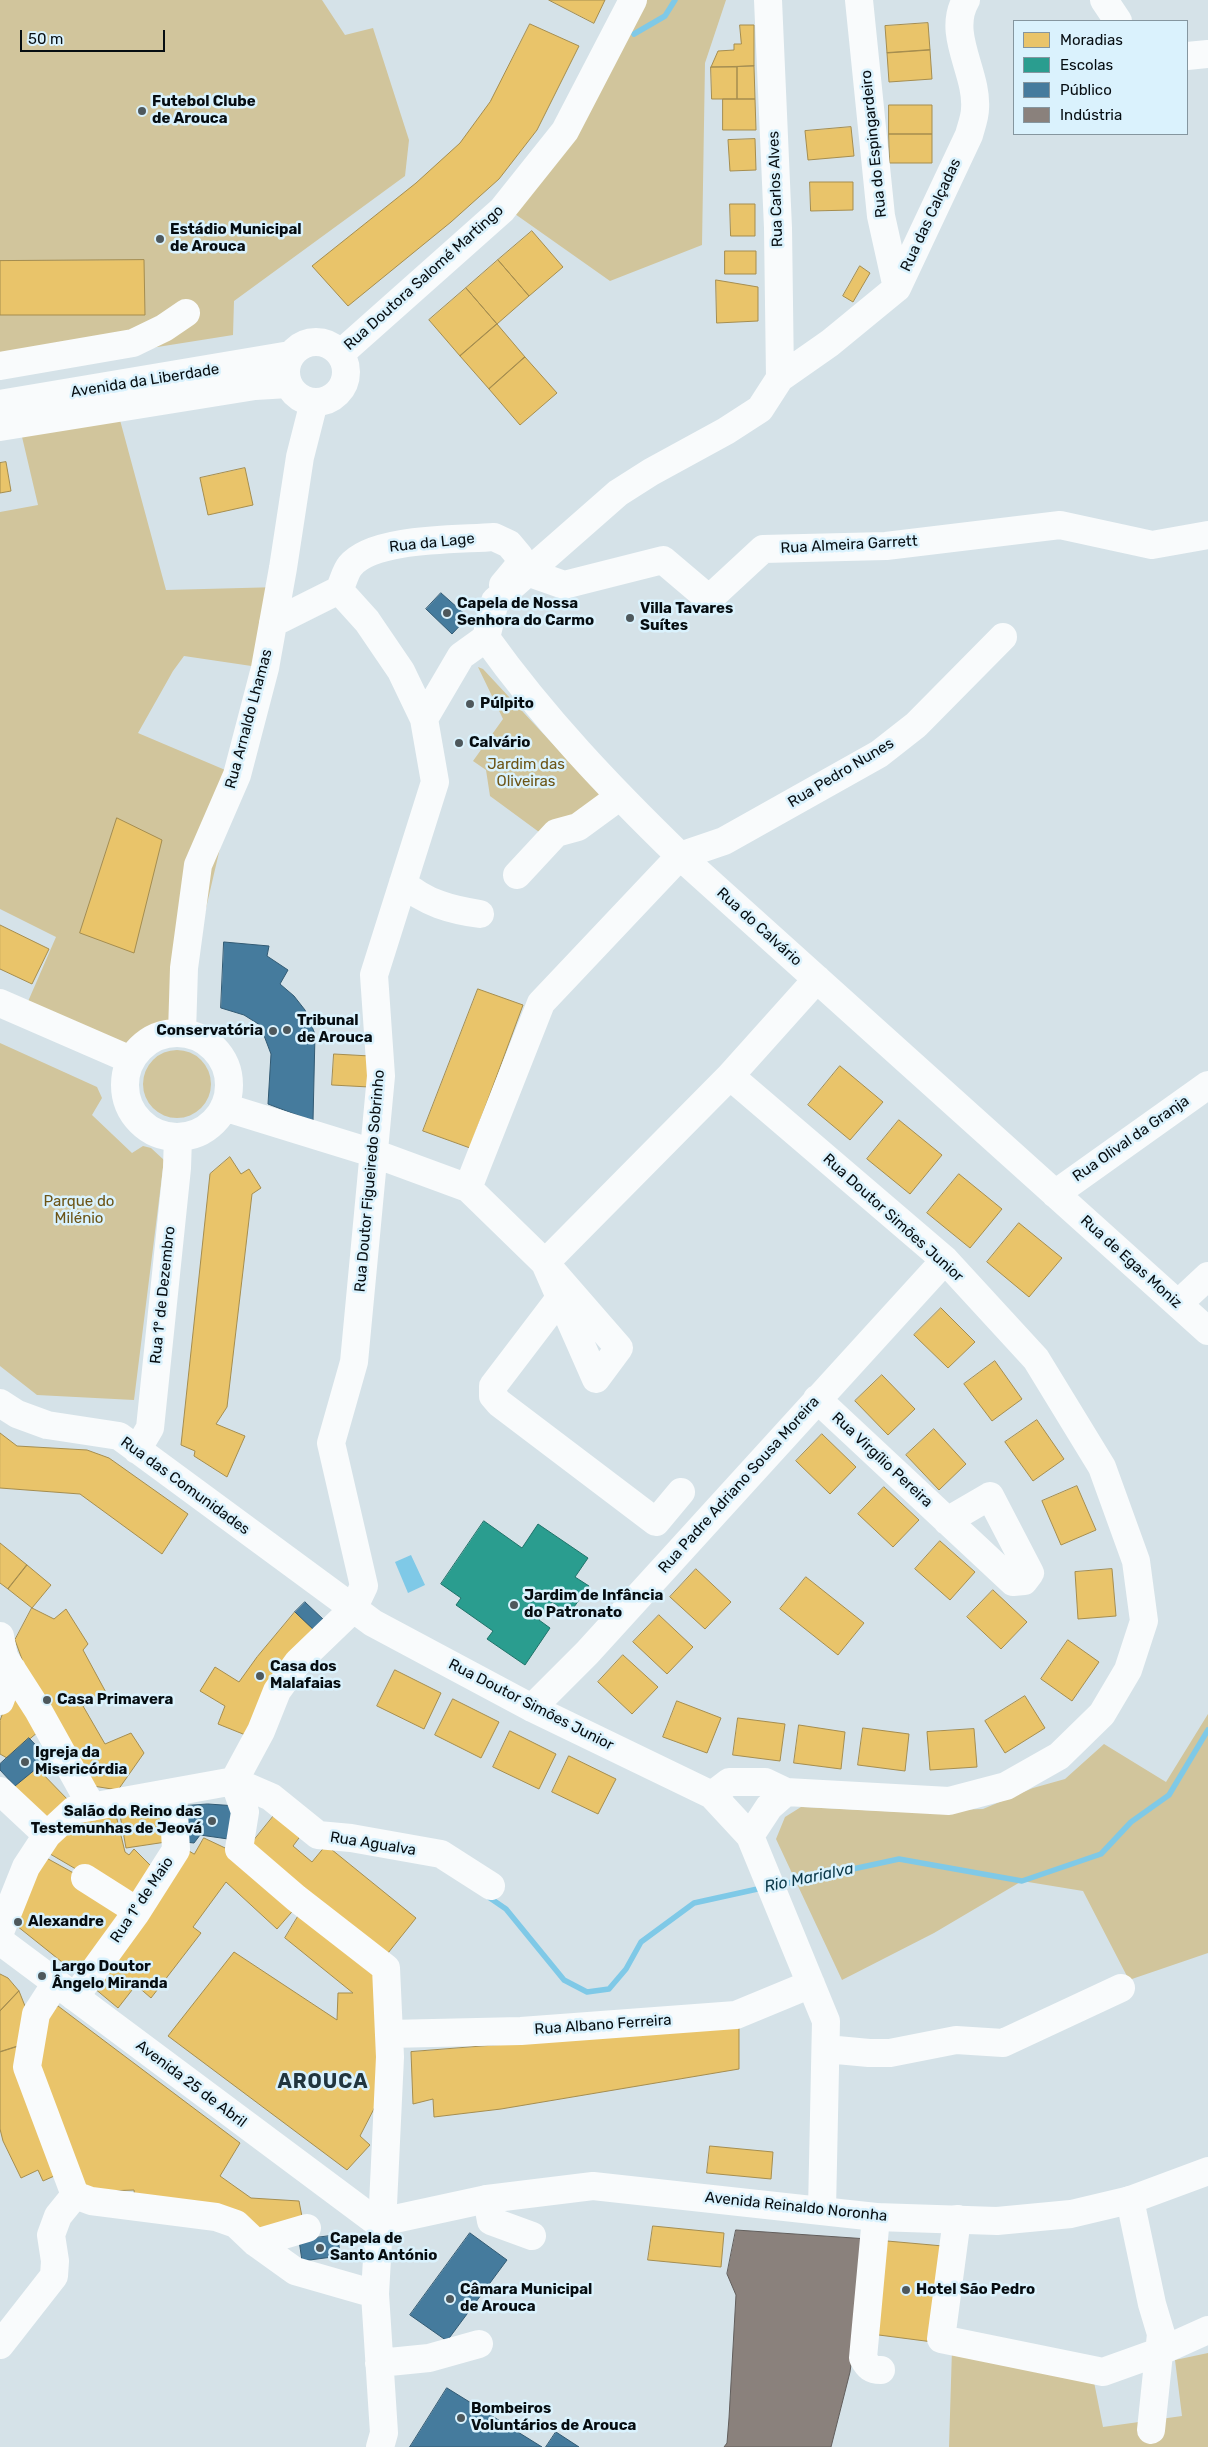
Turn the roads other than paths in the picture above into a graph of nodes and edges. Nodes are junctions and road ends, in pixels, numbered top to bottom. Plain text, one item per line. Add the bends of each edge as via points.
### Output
1 (633, 0) edge
2 (768, 0) edge
3 (859, 0) edge
4 (966, 0) edge
5 (1104, 0) edge
6 (1117, 20) edge
7 (1208, 54) edge
8 (1188, 56) edge
9 (897, 288) junction
10 (186, 313) dead end
11 (340, 354) junction
12 (290, 356) junction
13 (0, 366) edge
14 (780, 378) junction
15 (288, 384) junction
16 (314, 402) junction
17 (0, 404) edge
18 (0, 427) edge
19 (1208, 535) edge
20 (527, 572) junction
21 (339, 590) junction
22 (494, 608) junction
23 (273, 623) junction
24 (1004, 637) dead end
25 (486, 638) junction
26 (424, 719) junction
27 (619, 797) junction
28 (680, 856) junction
29 (517, 875) dead end
30 (403, 883) junction
31 (480, 914) dead end
32 (817, 979) junction
33 (0, 1003) edge
34 (182, 1033) junction
35 (131, 1060) junction
36 (730, 1076) junction
37 (1208, 1084) edge
38 (224, 1107) junction
39 (178, 1137) junction
40 (373, 1153) junction
41 (468, 1188) junction
42 (1055, 1194) junction
43 (945, 1260) junction
44 (545, 1263) junction
45 (1208, 1276) edge
46 (560, 1298) junction
47 (1178, 1304) junction
48 (1208, 1331) edge
49 (817, 1400) junction
50 (0, 1403) edge
51 (137, 1450) junction
52 (681, 1492) dead end
53 (948, 1521) dead end
54 (353, 1609) junction
55 (0, 1636) edge
56 (12, 1669) junction
57 (0, 1701) edge
58 (532, 1708) junction
59 (234, 1781) junction
60 (0, 1791) edge
61 (786, 1792) junction
62 (173, 1793) junction
63 (712, 1795) junction
64 (92, 1807) junction
65 (46, 1835) junction
66 (755, 1846) junction
67 (86, 1878) dead end
68 (491, 1886) dead end
69 (137, 1911) junction
70 (0, 1932) edge
71 (0, 1941) edge
72 (811, 1984) junction
73 (1121, 1988) dead end
74 (66, 1990) junction
75 (389, 2034) junction
76 (826, 2049) junction
77 (1208, 2170) edge
78 (75, 2195) junction
79 (487, 2199) junction
80 (1130, 2200) junction
81 (822, 2210) junction
82 (876, 2217) junction
83 (957, 2220) junction
84 (382, 2226) junction
85 (307, 2228) dead end
86 (532, 2236) dead end
87 (256, 2243) junction
88 (375, 2294) junction
89 (1208, 2330) edge
90 (479, 2344) dead end
91 (0, 2345) edge
92 (1159, 2352) junction
93 (379, 2363) junction
94 (882, 2370) dead end
95 (1151, 2430) dead end
96 (380, 2447) edge

1 - 11 street, Rua Doutora Salomé Martingo via 565,131 502,210
2 - 14 street, Rua Carlos Alves via 778,228
3 - 9 street, Rua do Espingardeiro via 881,216
4 - 9 street, Rua das Calçadas via 959,11 962,49 974,89 976,109 969,135
5 - 6 street
7 - 8 street
9 - 14 street, Rua das Calçadas via 830,343
10 - 13 street via 133,343
11 - 12 street via 328,344 314,341 300,346
11 - 16 street via 346,370 342,387 335,395
12 - 15 street via 286,368
12 - 17 street, Avenida da Liberdade
14 - 20 street via 760,409 618,493
15 - 16 street via 300,397
15 - 18 street, Avenida da Liberdade via 256,386
16 - 23 street, Rua Arnaldo Lhamas via 300,456
19 - 20 street, Rua Almeira Garrett via 1152,545 1060,526 886,546 762,549 709,599 663,560 564,585
20 - 22 street via 495,601
21 - 22 street, Rua da Lage via 350,566 369,552 392,545 494,537 509,544 518,556 518,567 490,602
21 - 23 street
21 - 26 street, Rua Doutor Figueiredo Sobrinho via 367,621 401,671
22 - 25 street
23 - 34 street, Rua Arnaldo Lhamas via 265,668 237,775 198,865 184,968
24 - 28 street, Rua Pedro Nunes via 916,724 878,754 724,841
25 - 26 street via 462,656
25 - 27 street, Rua do Calvário via 522,689
26 - 30 street, Rua Doutor Figueiredo Sobrinho via 435,782
27 - 28 street, Rua do Calvário
27 - 29 street via 578,827 556,834
28 - 32 street, Rua do Calvário
28 - 41 street via 542,1003
30 - 31 street via 414,894 447,908
30 - 40 street, Rua Doutor Figueiredo Sobrinho via 374,975 381,1076
32 - 36 street
32 - 42 street, Rua do Calvário
33 - 35 street
34 - 35 street via 153,1039
34 - 38 street via 212,1047 222,1060 228,1075 229,1092
35 - 39 street via 126,1076 126,1093 131,1109 152,1130
36 - 43 street, Rua Doutor Simões Junior
36 - 44 street
37 - 42 street, Rua Olival da Granja
38 - 39 street via 205,1129
38 - 40 street
39 - 51 street, Rua 1º de Dezembro via 150,1428
40 - 41 street
40 - 54 street, Rua Doutor Figueiredo Sobrinho via 354,1362 331,1443 364,1586
41 - 44 street
42 - 47 street, Rua de Egas Moniz
43 - 49 street, Rua Padre Adriano Sousa Moreira
43 - 61 street, Rua Doutor Simões Junior via 1036,1360 1102,1468 1140,1575 1144,1621 1136,1651 1102,1714 1081,1736 1059,1756 1006,1786 949,1801
44 - 46 street
44 - 46 street via 619,1348 596,1379
45 - 47 street
46 - 52 street via 494,1386 494,1396 499,1404 656,1522
47 - 48 street, Rua de Egas Moniz
49 - 53 street, Rua Virgílio Pereira
49 - 58 street, Rua Padre Adriano Sousa Moreira via 587,1653
50 - 51 street, Rua das Comunidades via 17,1414 47,1424 119,1436
51 - 54 street, Rua das Comunidades
54 - 58 street, Rua Doutor Simões Junior via 373,1623
54 - 59 street, Rua Doutor Figueiredo Sobrinho via 298,1662 277,1691 261,1731
55 - 56 street via 4,1657
56 - 57 street
56 - 64 street
58 - 63 street, Rua Doutor Simões Junior
59 - 62 street
59 - 68 street, Rua Agualva via 271,1797 318,1835 441,1854
59 - 75 street via 245,1812 239,1849 386,1968
60 - 65 street
61 - 63 street, Rua Doutor Simões Junior via 764,1782 729,1782
61 - 66 street via 769,1807
62 - 64 street
62 - 69 street, Rua 1º de Maio via 176,1850
63 - 66 street, Rua Doutor Simões Junior
64 - 65 street via 74,1810
65 - 70 street via 26,1867
66 - 72 street
67 - 69 street
69 - 74 street, Rua 1º de Maio
71 - 74 street, Avenida 25 de Abril
72 - 75 street, Rua Albano Ferreira via 736,2015 521,2030
72 - 76 street via 826,2021
73 - 76 street via 1003,2042 956,2040 890,2053
74 - 78 street via 36,2014 27,2067
74 - 84 street, Avenida 25 de Abril
75 - 84 street
76 - 81 street
77 - 80 street, Avenida Reinaldo Noronha
78 - 87 street via 91,2201 216,2217 236,2224
78 - 91 street via 58,2216 51,2235 54,2276
79 - 81 street, Avenida Reinaldo Noronha via 593,2186
79 - 84 street, Avenida Reinaldo Noronha via 390,2220
79 - 86 street via 492,2221
80 - 83 street, Avenida Reinaldo Noronha via 1071,2214 997,2221
80 - 92 street via 1161,2334
81 - 82 street, Avenida Reinaldo Noronha
82 - 83 street, Avenida Reinaldo Noronha
82 - 94 street via 863,2358 867,2366
83 - 92 street via 941,2339 1103,2372
84 - 88 street
85 - 87 street
87 - 88 street via 295,2271
88 - 93 street
89 - 92 street
90 - 93 street via 429,2358
92 - 95 street
93 - 96 street via 384,2433

